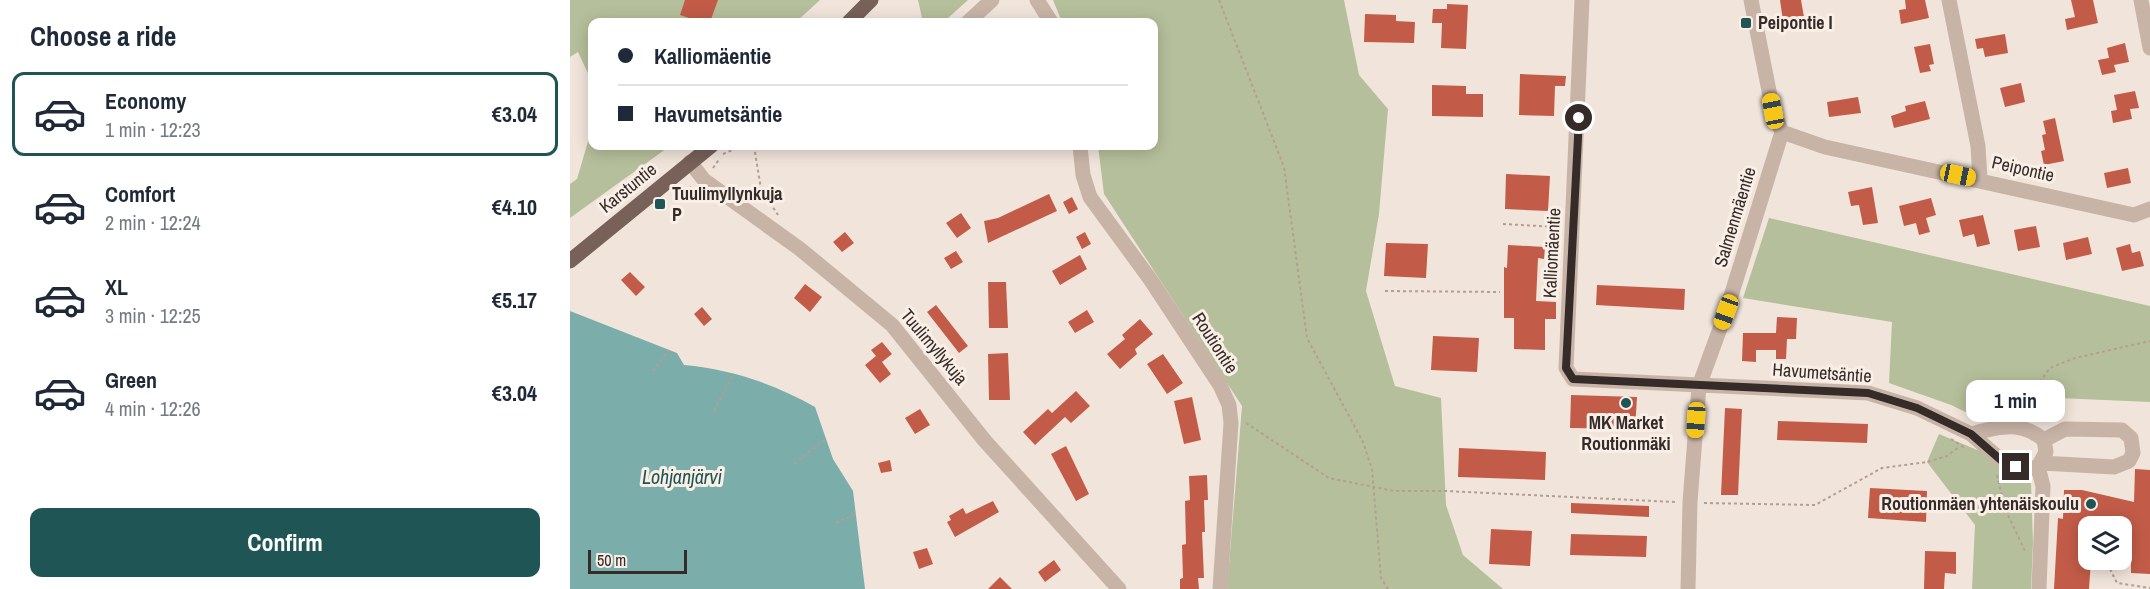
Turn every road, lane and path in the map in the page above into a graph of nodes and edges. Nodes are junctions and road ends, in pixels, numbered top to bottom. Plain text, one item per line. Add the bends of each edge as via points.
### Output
1 (871, 0) edge
2 (992, 0) edge
3 (1037, 0) edge
4 (1219, 0) edge
5 (1582, 0) edge
6 (1751, 0) edge
7 (1949, 0) edge
8 (2140, 0) edge
9 (853, 18) edge
10 (972, 18) edge
11 (1048, 18) edge
12 (2150, 48) edge
13 (1782, 132) junction
14 (706, 150) edge
15 (755, 150) edge
16 (1080, 150) edge
17 (690, 162) junction
18 (1980, 180) junction
19 (2150, 209) edge
20 (780, 218) dead end
21 (1503, 224) dead end
22 (1573, 229) junction
23 (570, 261) edge
24 (1385, 291) dead end
25 (1500, 292) dead end
26 (2150, 341) edge
27 (669, 350) dead end
28 (653, 371) dead end
29 (733, 375) dead end
30 (1699, 386) junction
31 (1229, 405) junction
32 (714, 411) dead end
33 (1951, 425) junction
34 (1971, 434) junction
35 (826, 439) dead end
36 (2044, 440) junction
37 (1960, 446) junction
38 (1969, 450) dead end
39 (794, 464) dead end
40 (2040, 465) junction
41 (1997, 473) dead end
42 (1374, 486) junction
43 (1678, 502) dead end
44 (1698, 503) dead end
45 (856, 514) dead end
46 (836, 523) dead end
47 (2027, 556) dead end
48 (2110, 570) edge
49 (2150, 588) edge
50 (1119, 589) edge
51 (1220, 589) edge
52 (1388, 589) edge
53 (1688, 589) edge
54 (2040, 589) edge

1 - 9 main road
2 - 10 street
3 - 11 street
4 - 42 path via 1284,167 1307,338 1363,442
5 - 22 street, Kalliomäentie
6 - 13 street via 1773,111
7 - 18 street via 1978,146
8 - 12 street
13 - 18 street, Peipontie via 1825,147
13 - 30 street, Salmenmäentie
14 - 17 main road, Karstuntie
15 - 20 path via 761,189
16 - 31 street, Routiontie via 1090,197 1150,279
17 - 23 main road, Karstuntie
17 - 50 street, Tuulimyllykuja via 704,180 800,249 892,325 985,441
18 - 19 street, Peipontie via 2134,215
21 - 22 path
22 - 30 street, Kalliomäentie via 1566,368 1573,379
24 - 25 path
26 - 33 path via 2075,358 2050,368 2033,391
27 - 28 path
29 - 32 path
30 - 33 street, Havumetsäntie via 1868,393 1917,408
30 - 53 street, Salmenmäentie
31 - 42 path via 1248,425 1329,478
31 - 51 street, Routiontie
33 - 34 street, Havumetsäntie
33 - 37 path via 1951,441
34 - 36 street via 2017,426
34 - 40 street, Havumetsäntie via 2002,461 2027,469
35 - 39 path
36 - 40 street via 2046,452
36 - 40 street, Havumetsäntie via 2065,429 2122,430 2131,438 2133,453 2129,461 2114,467
37 - 38 path
37 - 44 path via 1947,456 1927,462 1882,468 1815,504
40 - 54 street
41 - 47 path via 2005,508
42 - 43 path
42 - 52 path via 1381,578
45 - 46 path
48 - 49 path via 2117,583

